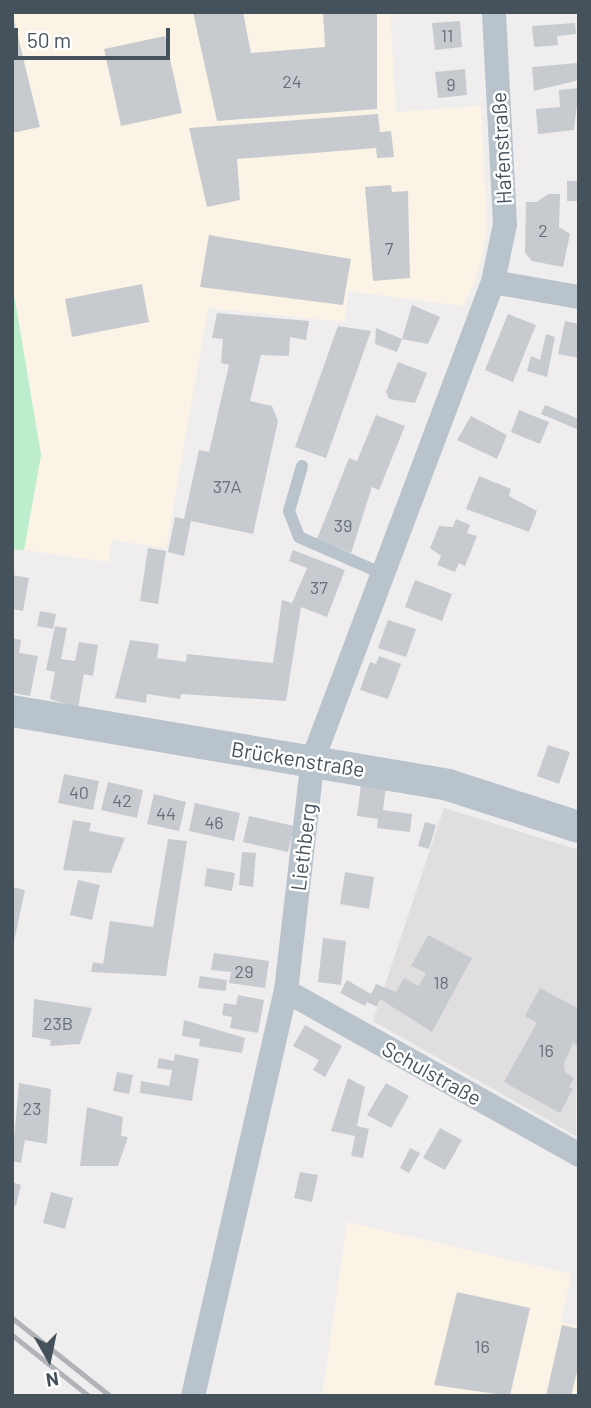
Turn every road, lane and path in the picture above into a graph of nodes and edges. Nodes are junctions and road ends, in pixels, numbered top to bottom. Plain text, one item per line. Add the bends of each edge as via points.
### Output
1 (494, 12) edge
2 (493, 282) junction
3 (579, 296) edge
4 (302, 467) dead end
5 (383, 574) junction
6 (12, 711) edge
7 (313, 759) junction
8 (579, 827) edge
9 (286, 991) junction
10 (579, 1155) edge
11 (193, 1396) edge

1 - 2 street, Hafenstraße via 505,224
2 - 3 street
2 - 5 street, Liethberg
4 - 5 lane via 289,511 299,537
5 - 7 street, Liethberg
6 - 7 street, Brückenstraße
7 - 8 street, Brückenstraße via 448,785
7 - 9 street, Liethberg
9 - 10 street, Schulstraße
9 - 11 street, Liethberg

